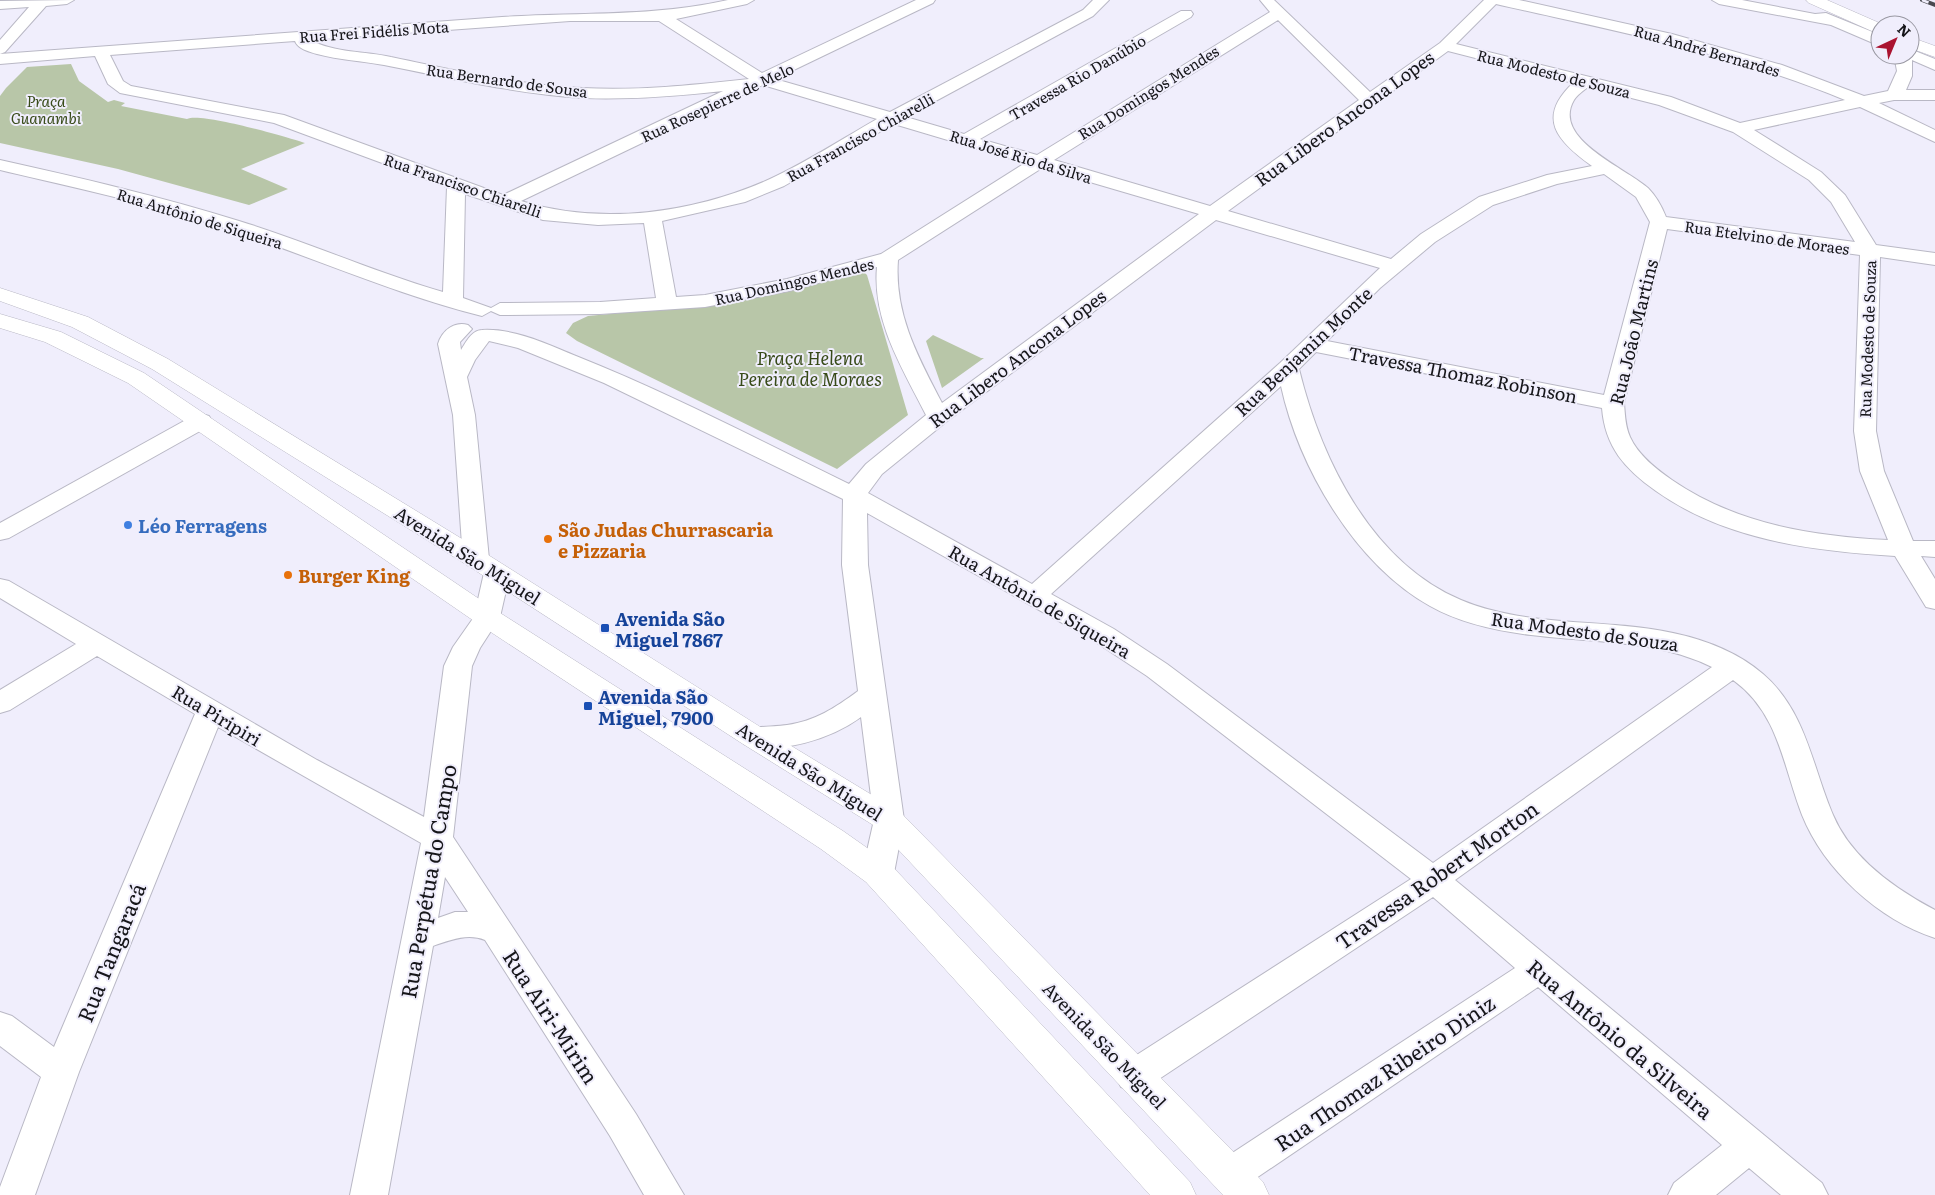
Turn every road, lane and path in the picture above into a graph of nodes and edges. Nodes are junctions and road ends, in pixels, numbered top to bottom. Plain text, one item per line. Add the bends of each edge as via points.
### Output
1 (67, 0) edge
2 (747, 0) edge
3 (928, 0) edge
4 (1102, 0) edge
5 (1492, 0) edge
6 (1498, 0) edge
7 (1719, 0) edge
8 (1786, 0) edge
9 (1814, 0) edge
10 (42, 1) edge
11 (0, 5) edge
12 (1272, 6) edge
13 (1186, 14) dead end
14 (662, 16) junction
15 (1836, 22) junction
16 (1870, 25) edge
17 (430, 27) junction
18 (292, 36) junction
19 (1870, 37) edge
20 (1445, 46) junction
21 (1920, 46) edge
22 (0, 49) edge
23 (101, 52) junction
24 (1935, 52) edge
25 (373, 58) junction
26 (1920, 58) edge
27 (0, 59) edge
28 (1905, 65) edge
29 (1935, 65) edge
30 (1585, 80) junction
31 (759, 82) junction
32 (1894, 95) junction
33 (1935, 95) edge
34 (1368, 100) junction
35 (1864, 102) junction
36 (892, 118) junction
37 (1738, 128) junction
38 (1935, 137) edge
39 (967, 139) junction
40 (1039, 161) junction
41 (0, 165) edge
42 (1606, 168) junction
43 (456, 184) junction
44 (504, 202) junction
45 (1213, 213) junction
46 (652, 218) junction
47 (1660, 222) junction
48 (1870, 251) junction
49 (888, 258) junction
50 (1935, 259) edge
51 (1394, 266) junction
52 (396, 285) junction
53 (0, 294) edge
54 (453, 301) junction
55 (666, 304) junction
56 (502, 316) junction
57 (0, 321) edge
58 (460, 327) junction
59 (487, 335) junction
60 (1313, 345) junction
61 (1288, 368) junction
62 (457, 376) junction
63 (612, 378) junction
64 (1613, 402) junction
65 (938, 417) junction
66 (201, 421) junction
67 (855, 496) junction
68 (0, 533) edge
69 (1904, 549) junction
70 (1935, 549) edge
71 (486, 566) junction
72 (0, 587) edge
73 (1035, 595) junction
74 (1935, 601) edge
75 (487, 617) junction
76 (97, 643) junction
77 (1734, 666) junction
78 (873, 694) junction
79 (0, 703) edge
80 (210, 711) junction
81 (754, 737) junction
82 (889, 820) junction
83 (437, 838) junction
84 (878, 873) junction
85 (1434, 880) junction
86 (1935, 926) edge
87 (498, 932) junction
88 (418, 938) junction
89 (1538, 970) junction
90 (0, 1026) edge
91 (61, 1072) junction
92 (1134, 1076) junction
93 (1750, 1145) junction
94 (1239, 1185) edge
95 (1812, 1192) edge
96 (16, 1195) edge
97 (369, 1195) edge
98 (665, 1195) edge
99 (1176, 1195) edge
100 (1687, 1195) edge

1 - 10 street
2 - 14 street, Rua Frei Fidélis Mota
3 - 31 street, Rua Rosepierre de Melo
4 - 36 street, Rua Francisco Chiarelli via 1088,14
5 - 20 street, Rua Libero Ancona Lopes
6 - 35 street, Rua André Bernardes via 1732,54
7 - 15 street
8 - 15 street
9 - 16 main road
10 - 11 street
10 - 22 street
12 - 34 street
12 - 40 street, Rua Domingos Mendes
13 - 39 street, Travessa Rio Danúbio
14 - 17 street, Rua Frei Fidélis Mota via 570,17
14 - 31 street, Rua José Rio da Silva
15 - 19 street
17 - 18 street, Rua Frei Fidélis Mota
17 - 25 street
18 - 23 street, Rua Frei Fidélis Mota
18 - 25 street, Rua Bernardo de Sousa via 307,45
20 - 30 street, Rua Modesto de Souza
20 - 34 street, Rua Libero Ancona Lopes
21 - 24 main road
23 - 27 street, Rua Frei Fidélis Mota
23 - 43 street, Rua Francisco Chiarelli via 116,84 126,90 278,119
25 - 31 street, Rua Bernardo de Sousa via 516,85 582,93 662,92
26 - 29 street
28 - 32 street via 1903,83
30 - 37 street, Rua Modesto de Souza via 1665,101
30 - 42 street via 1563,100 1560,121 1568,136
31 - 36 street, Rua José Rio da Silva
31 - 44 street, Rua Rosepierre de Melo
32 - 33 street
32 - 35 street
34 - 45 street, Rua Libero Ancona Lopes
35 - 37 street
35 - 38 street, Rua André Bernardes
36 - 39 street, Rua José Rio da Silva
36 - 46 street, Rua Francisco Chiarelli via 759,191 710,207
37 - 48 street, Rua Modesto de Souza via 1815,176 1838,200
39 - 40 street, Rua José Rio da Silva
40 - 45 street, Rua José Rio da Silva
40 - 49 street, Rua Domingos Mendes
41 - 52 street, Rua Antônio de Siqueira via 119,192 234,226
42 - 47 street via 1639,190
42 - 51 street, Rua Benjamin Monte via 1553,179 1486,201 1428,238
43 - 44 street, Rua Francisco Chiarelli
43 - 54 street
44 - 46 street, Rua Francisco Chiarelli via 543,214 598,220
45 - 51 street, Rua José Rio da Silva
45 - 65 street, Rua Libero Ancona Lopes
46 - 55 street
47 - 48 street, Rua Etelvino de Moraes
47 - 64 street, Rua João Martins
48 - 50 street, Rua Etelvino de Moraes
48 - 69 street, Rua Modesto de Souza via 1865,431 1872,471
49 - 55 street, Rua Domingos Mendes via 836,274 748,294
49 - 65 street via 885,277 888,301 898,335
51 - 60 street, Rua Benjamin Monte
52 - 54 street, Rua Antônio de Siqueira
52 - 58 street, Rua Antônio de Siqueira via 441,311
53 - 71 main road, Avenida São Miguel via 80,322 160,364
54 - 56 street, Rua Antônio de Siqueira
55 - 56 street, Rua Domingos Mendes
56 - 58 street via 466,316
56 - 59 street via 508,328
56 - 63 street, Rua Antônio de Siqueira
57 - 66 main road, Avenida São Miguel via 53,337 99,358
58 - 59 street, Rua Antônio de Siqueira via 466,333
58 - 62 street, Rua Perpétua do Campo via 449,344
59 - 62 street via 465,359
59 - 63 street, Rua Antônio de Siqueira via 525,343
60 - 61 street, Rua Benjamin Monte
60 - 64 street, Travessa Thomaz Robinson
61 - 73 street, Rua Benjamin Monte
61 - 77 street, Rua Modesto de Souza via 1300,418 1331,486 1370,540 1400,572 1439,600 1497,620 1541,628 1604,632 1677,643
62 - 71 street, Rua Perpétua do Campo
63 - 67 street, Rua Antônio de Siqueira
64 - 69 street, Rua João Martins via 1614,420 1628,454 1658,481 1692,502 1730,520 1790,537
65 - 67 street, Rua Libero Ancona Lopes via 874,469
66 - 68 street
66 - 75 main road, Avenida São Miguel
67 - 73 street, Rua Antônio de Siqueira
67 - 78 street via 855,565
69 - 70 street, Rua João Martins
69 - 74 street, Rua Modesto de Souza
71 - 75 street, Rua Perpétua do Campo
71 - 81 main road, Avenida São Miguel
72 - 76 street, Rua Piripiri
73 - 85 street, Rua Antônio de Siqueira via 1157,670
75 - 83 street, Rua Perpétua do Campo via 458,666
75 - 84 main road, Avenida São Miguel
76 - 79 street
76 - 80 street, Rua Piripiri
77 - 85 street, Travessa Robert Morton
77 - 86 street, Rua Modesto de Souza via 1764,691 1781,712 1791,731 1818,816 1851,865 1906,910
78 - 81 street via 838,720 811,730 779,737
78 - 82 street
80 - 83 street, Rua Piripiri
80 - 91 street, Rua Tangaracá
81 - 82 main road, Avenida São Miguel
82 - 84 street
82 - 92 main road, Avenida São Miguel
83 - 87 street, Rua Airi-Mirim
83 - 88 street, Rua Perpétua do Campo
84 - 99 main road, Avenida São Miguel
85 - 89 street, Rua Antônio da Silveira
85 - 92 street, Travessa Robert Morton
87 - 88 street via 480,924 454,925
87 - 98 street, Rua Airi-Mirim
88 - 97 street, Rua Perpétua do Campo
89 - 93 street, Rua Antônio da Silveira
89 - 94 street, Rua Thomaz Ribeiro Diniz
90 - 91 street
91 - 96 street, Rua Tangaracá
92 - 94 main road, Avenida São Miguel
93 - 95 street, Rua Antônio da Silveira
93 - 100 street

